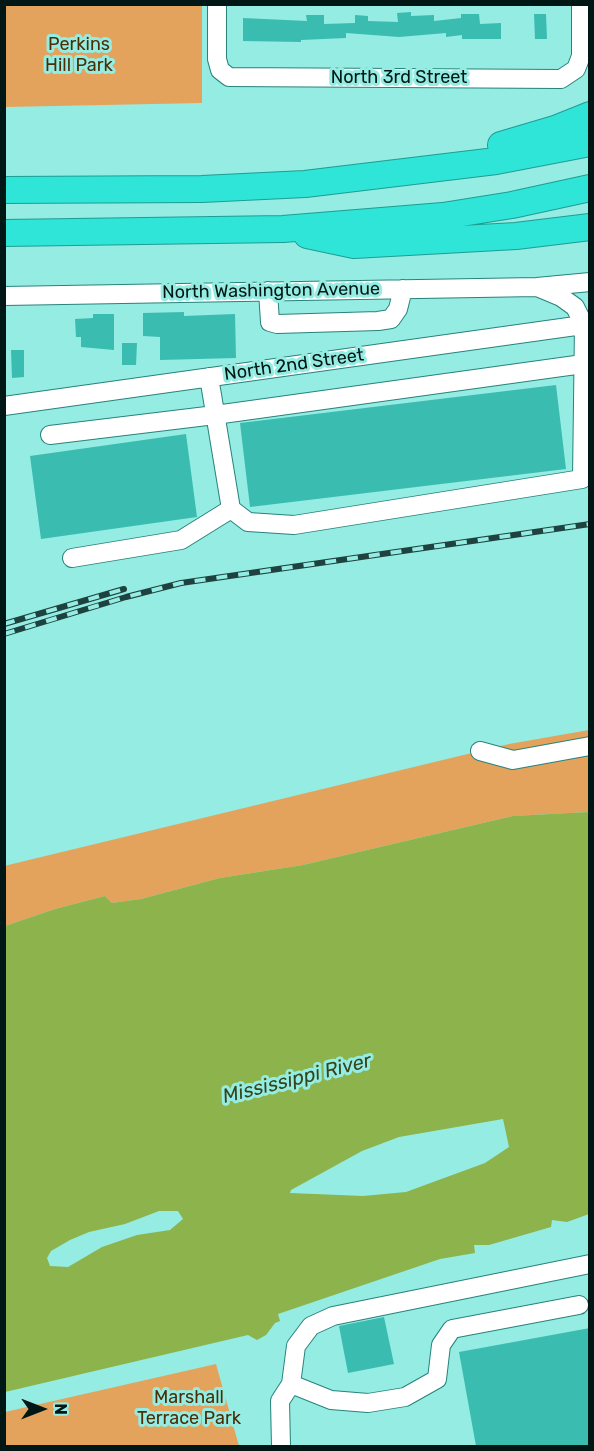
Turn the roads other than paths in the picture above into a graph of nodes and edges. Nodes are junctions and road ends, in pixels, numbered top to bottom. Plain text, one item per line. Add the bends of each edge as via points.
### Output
1 (217, 4) edge
2 (581, 4) edge
3 (590, 115) edge
4 (590, 143) edge
5 (228, 188) junction
6 (590, 188) edge
7 (4, 190) edge
8 (590, 227) edge
9 (283, 230) junction
10 (4, 233) edge
11 (590, 282) edge
12 (537, 287) junction
13 (403, 289) junction
14 (268, 291) junction
15 (4, 296) edge
16 (587, 324) edge
17 (583, 364) junction
18 (209, 377) junction
19 (4, 406) edge
20 (215, 415) junction
21 (50, 435) dead end
22 (231, 509) junction
23 (72, 558) dead end
24 (590, 746) edge
25 (480, 751) dead end
26 (590, 1264) edge
27 (579, 1305) dead end
28 (291, 1384) junction
29 (281, 1446) edge

1 - 2 street, North 3rd Street via 217,59 220,70 229,77 561,79 576,69 581,56
3 - 5 highway via 523,139 477,150
4 - 5 highway via 405,173
5 - 7 highway
6 - 9 highway via 451,215
8 - 9 highway via 516,236 354,245
9 - 10 highway
11 - 12 street, North Washington Avenue
12 - 13 street, North Washington Avenue
12 - 16 street, North Washington Avenue via 575,307
13 - 14 street, North Washington Avenue
13 - 14 street via 391,319 277,324 270,322
14 - 15 street, North Washington Avenue
16 - 17 street
16 - 18 street, North 2nd Street
17 - 20 street
17 - 22 street via 582,479 294,525 248,522
18 - 19 street, North 2nd Street
18 - 20 street
20 - 21 street
20 - 22 street
22 - 23 street via 181,540
24 - 25 street via 513,760
26 - 28 street via 333,1316 311,1326 296,1346
27 - 28 street via 452,1329 441,1346 436,1379 405,1397 368,1403 331,1400
28 - 29 street via 280,1401

